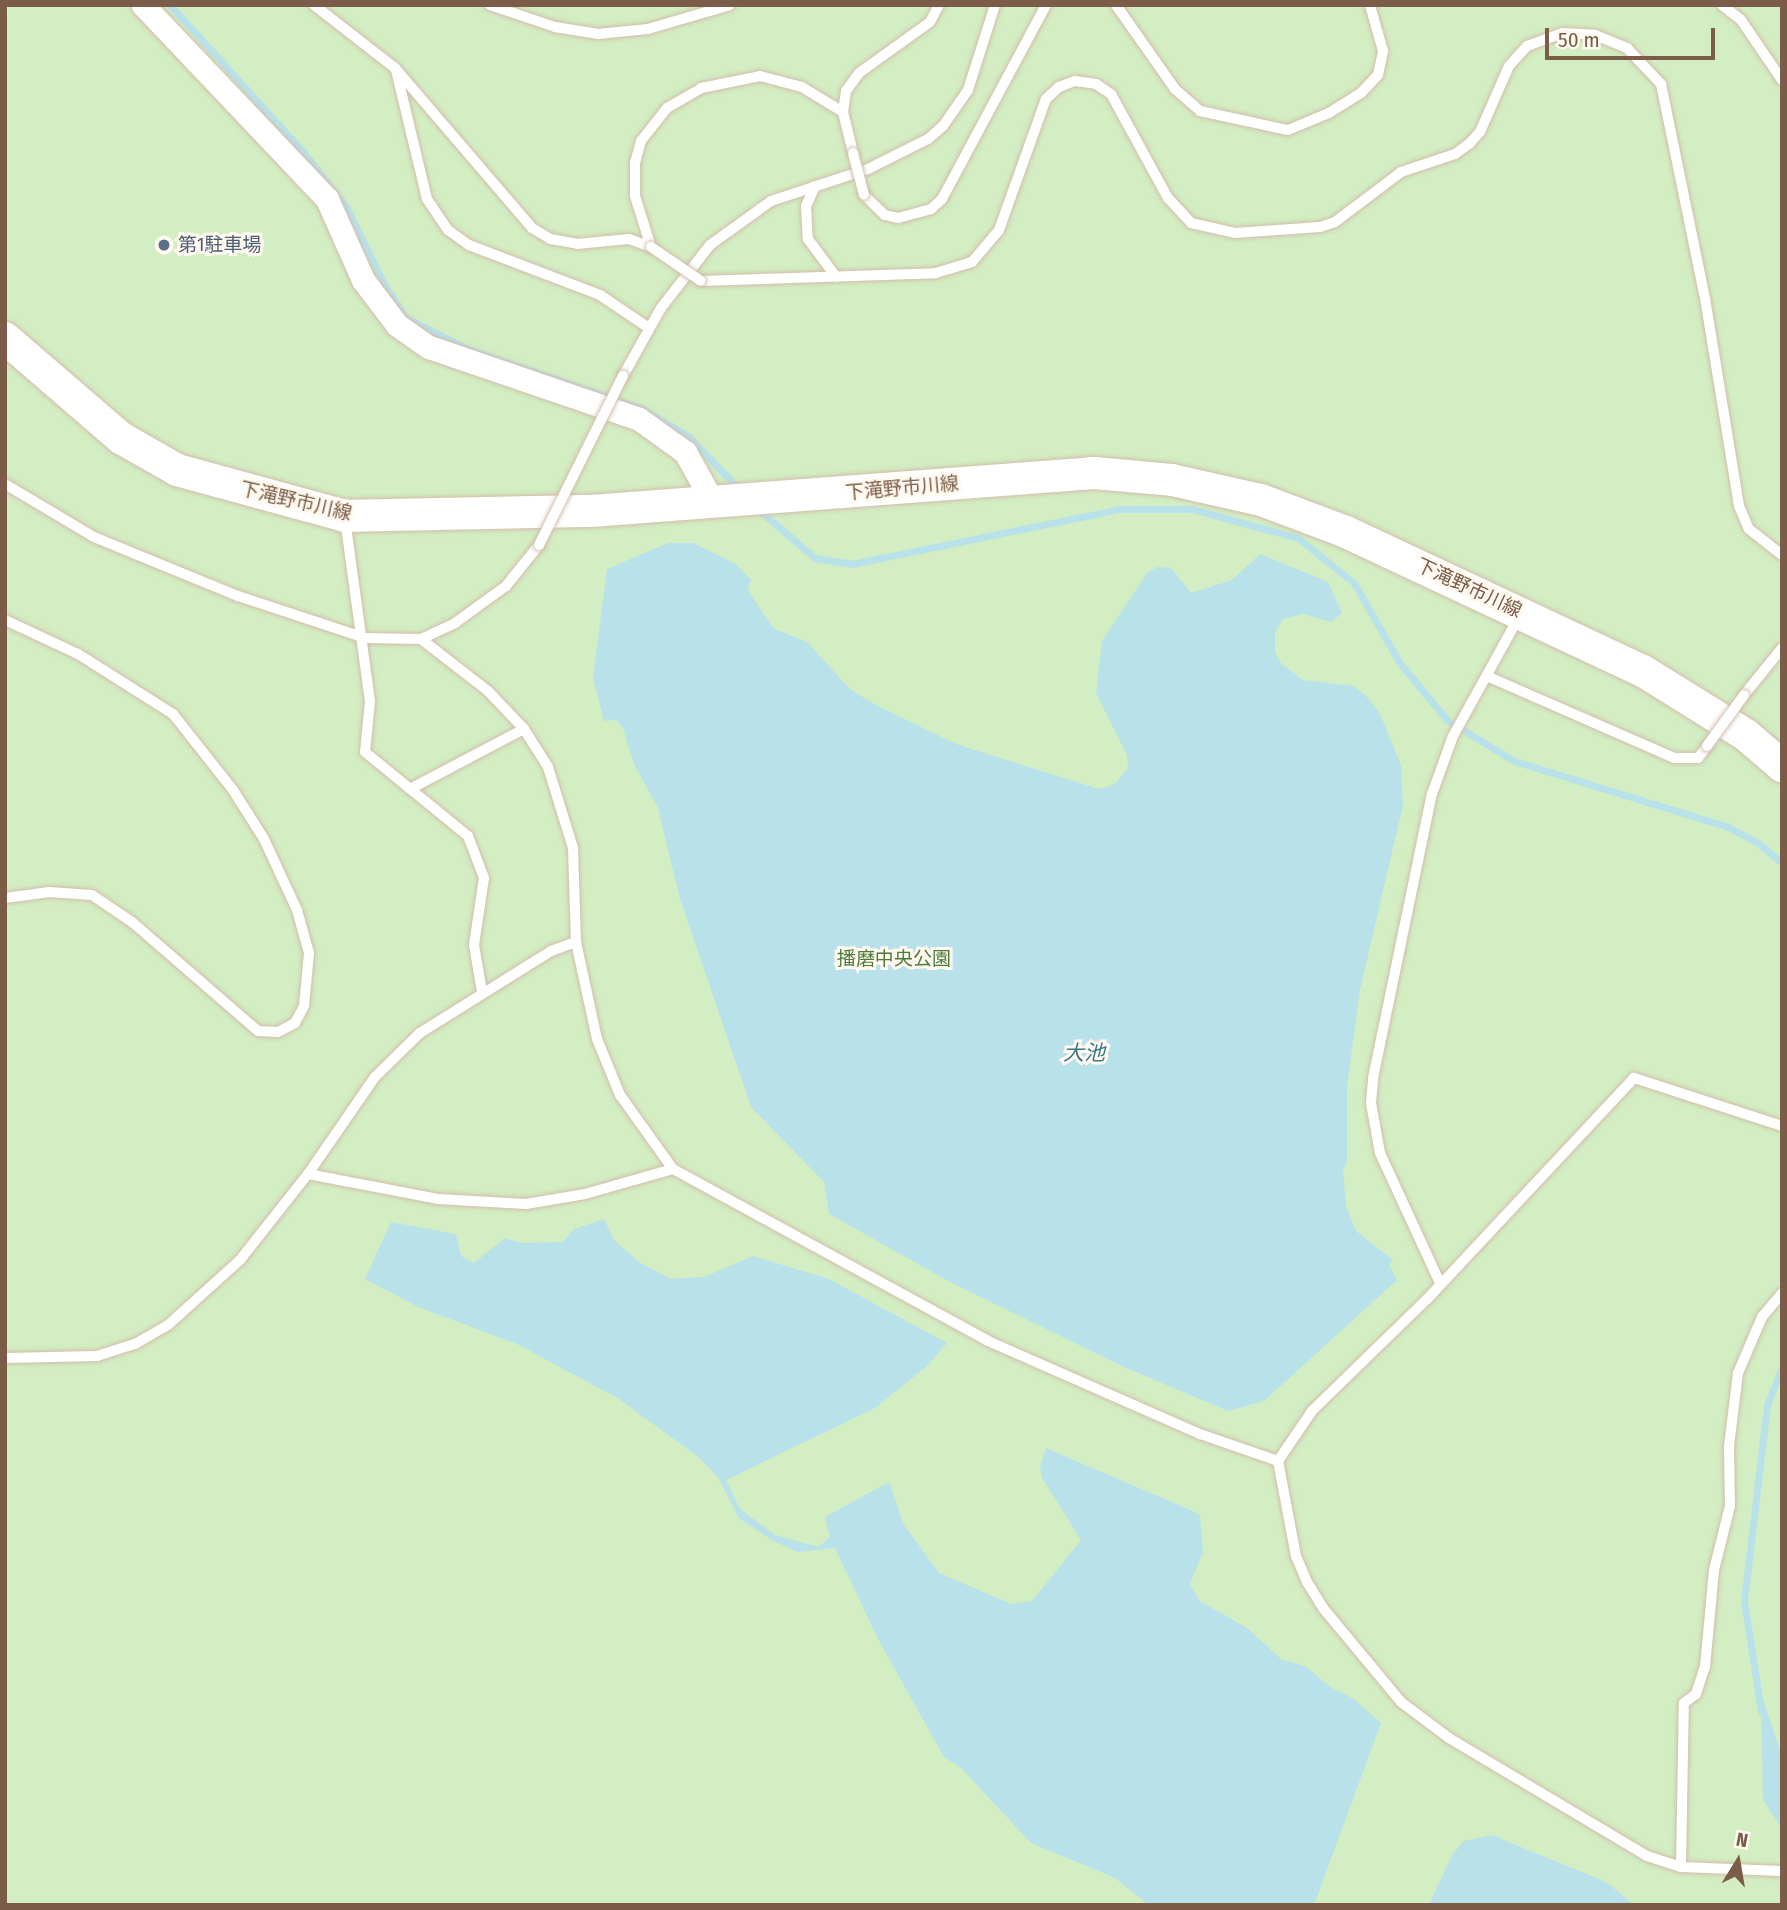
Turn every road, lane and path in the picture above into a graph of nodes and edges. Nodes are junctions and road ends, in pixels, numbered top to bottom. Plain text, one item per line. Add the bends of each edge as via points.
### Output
1 (143, 5) edge
2 (314, 5) edge
3 (490, 5) edge
4 (730, 5) edge
5 (939, 5) edge
6 (995, 5) edge
7 (1046, 5) edge
8 (1116, 5) edge
9 (1370, 5) edge
10 (1722, 5) edge
11 (396, 68) junction
12 (1782, 80) edge
13 (843, 112) junction
14 (815, 186) junction
15 (651, 247) junction
16 (836, 277) junction
17 (649, 328) junction
18 (5, 338) edge
19 (5, 484) edge
20 (713, 502) junction
21 (345, 516) junction
22 (1782, 555) edge
23 (1521, 612) junction
24 (5, 620) edge
25 (365, 638) junction
26 (421, 639) junction
27 (1782, 649) edge
28 (1489, 677) junction
29 (524, 729) junction
30 (1782, 766) edge
31 (410, 789) junction
32 (5, 898) edge
33 (576, 942) junction
34 (482, 992) junction
35 (1782, 1126) edge
36 (673, 1169) junction
37 (308, 1174) junction
38 (1440, 1283) junction
39 (1782, 1293) edge
40 (5, 1358) edge
41 (1278, 1461) junction
42 (1681, 1867) junction
43 (1782, 1871) edge

1 - 20 street via 327,199 363,281 397,325 429,347 639,419 685,452
2 - 11 lane
3 - 4 lane via 555,27 597,34 648,29
5 - 13 lane via 914,36 859,73 846,91
6 - 14 lane via 968,89 943,126 900,155
7 - 13 lane, bridge via 942,199 922,213 898,218 885,215 864,195
8 - 9 lane via 1175,89 1200,111 1288,130 1329,113 1361,93 1378,75 1383,51
10 - 12 lane via 1741,20
11 - 15 lane via 532,228 550,239 577,244 629,239
11 - 17 lane via 427,199 448,230 469,245 600,295
13 - 15 lane via 802,87 760,76 701,88 667,107 641,141 635,163 635,197
14 - 16 lane via 806,206 808,239
14 - 17 lane via 772,201 710,245
15 - 16 lane, bridge via 701,281
16 - 22 lane via 936,273 959,269 982,254 999,230 1046,99 1066,83 1085,81 1111,94 1168,198 1191,223 1235,233 1320,227 1335,222 1401,173 1455,154 1470,143 1480,132 1509,66 1527,46 1562,33 1595,35 1627,48 1661,83 1707,311 1739,506 1749,529
17 - 26 lane, bridge via 539,545 506,586 479,609
18 - 21 main road, 下滝野市川線 via 121,438 177,470
19 - 25 lane via 94,537 251,601
20 - 21 main road, 下滝野市川線
20 - 23 main road, 下滝野市川線 via 1094,473 1172,480 1261,500 1346,532
21 - 25 lane
23 - 28 lane
23 - 30 main road, 下滝野市川線 via 1643,671 1746,735
24 - 32 lane via 78,654 173,714 233,790 264,839 297,910 309,953 304,1006 295,1023 278,1032 258,1031 132,922 92,895 49,892
25 - 26 lane
25 - 31 lane via 370,701 365,752
26 - 29 lane via 488,691
27 - 28 lane, bridge via 1698,758 1674,758
28 - 38 lane via 1453,737 1432,794 1373,1078 1371,1103 1380,1153
29 - 31 lane
29 - 33 lane via 548,767 568,820
31 - 34 lane via 468,836 484,878 474,945
33 - 34 lane via 551,951
33 - 36 lane via 597,1039 610,1073 636,1121
34 - 37 lane via 420,1033 375,1077
35 - 38 lane via 1634,1078
36 - 37 lane via 585,1194 526,1204 438,1199
36 - 41 lane via 988,1341 1200,1434
37 - 40 lane via 240,1260 168,1325 135,1344 97,1356
38 - 41 lane via 1312,1411
39 - 42 lane via 1752,1335 1738,1373 1729,1446 1730,1506 1714,1570 1705,1667 1696,1694 1684,1703
41 - 42 lane via 1296,1556 1307,1582 1322,1608 1401,1702 1449,1738 1647,1856
42 - 43 lane

